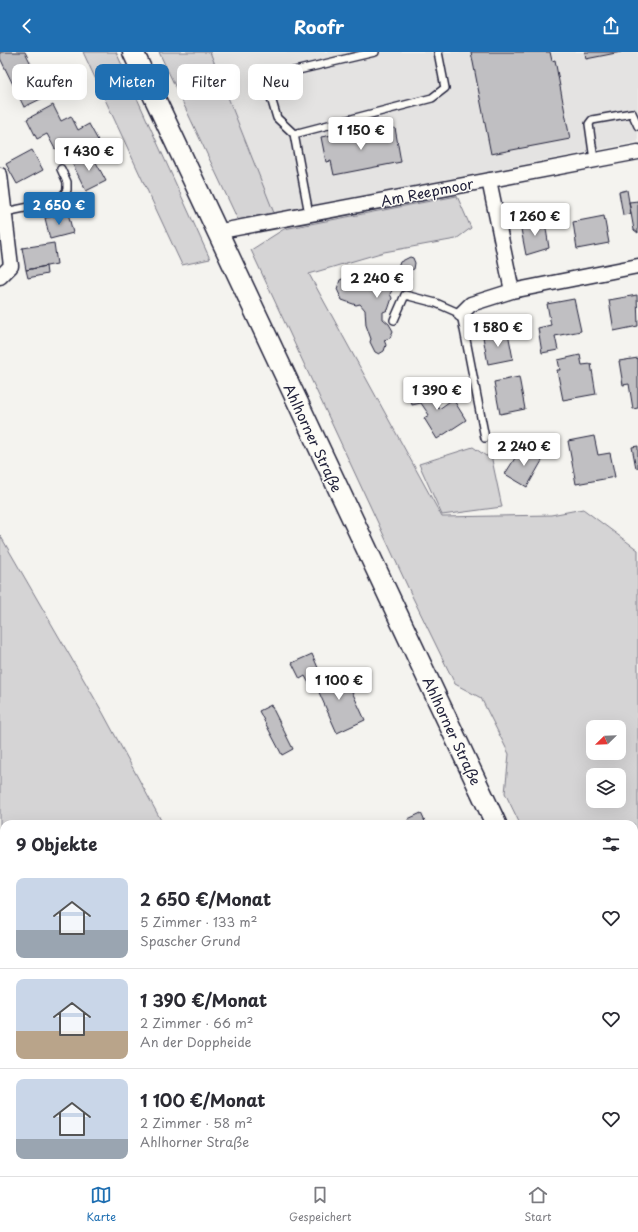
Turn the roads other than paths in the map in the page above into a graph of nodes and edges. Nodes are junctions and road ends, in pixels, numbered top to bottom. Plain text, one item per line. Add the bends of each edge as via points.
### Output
1 (133, 52) edge
2 (375, 52) edge
3 (438, 52) edge
4 (638, 126) edge
5 (294, 134) junction
6 (638, 152) edge
7 (594, 160) junction
8 (61, 169) dead end
9 (0, 175) edge
10 (489, 180) junction
11 (5, 212) junction
12 (309, 214) junction
13 (216, 232) junction
14 (638, 266) edge
15 (0, 277) edge
16 (512, 291) junction
17 (461, 314) junction
18 (394, 320) dead end
19 (485, 438) dead end
20 (494, 820) edge

1 - 13 street, Ahlhorner Straße
2 - 5 lane via 273,76 268,88 277,118
3 - 5 lane via 445,88 432,98
4 - 7 lane via 632,113 592,120 589,124
5 - 12 lane
6 - 7 street, Am Reepmoor
7 - 10 street, Am Reepmoor
8 - 11 lane via 67,182 67,190 59,201
9 - 11 street
10 - 12 street, Am Reepmoor
10 - 16 street
11 - 15 street via 11,266
12 - 13 street, Am Reepmoor
13 - 20 street, Ahlhorner Straße
14 - 16 street
16 - 17 street via 471,304
17 - 18 lane via 405,295
17 - 19 lane

